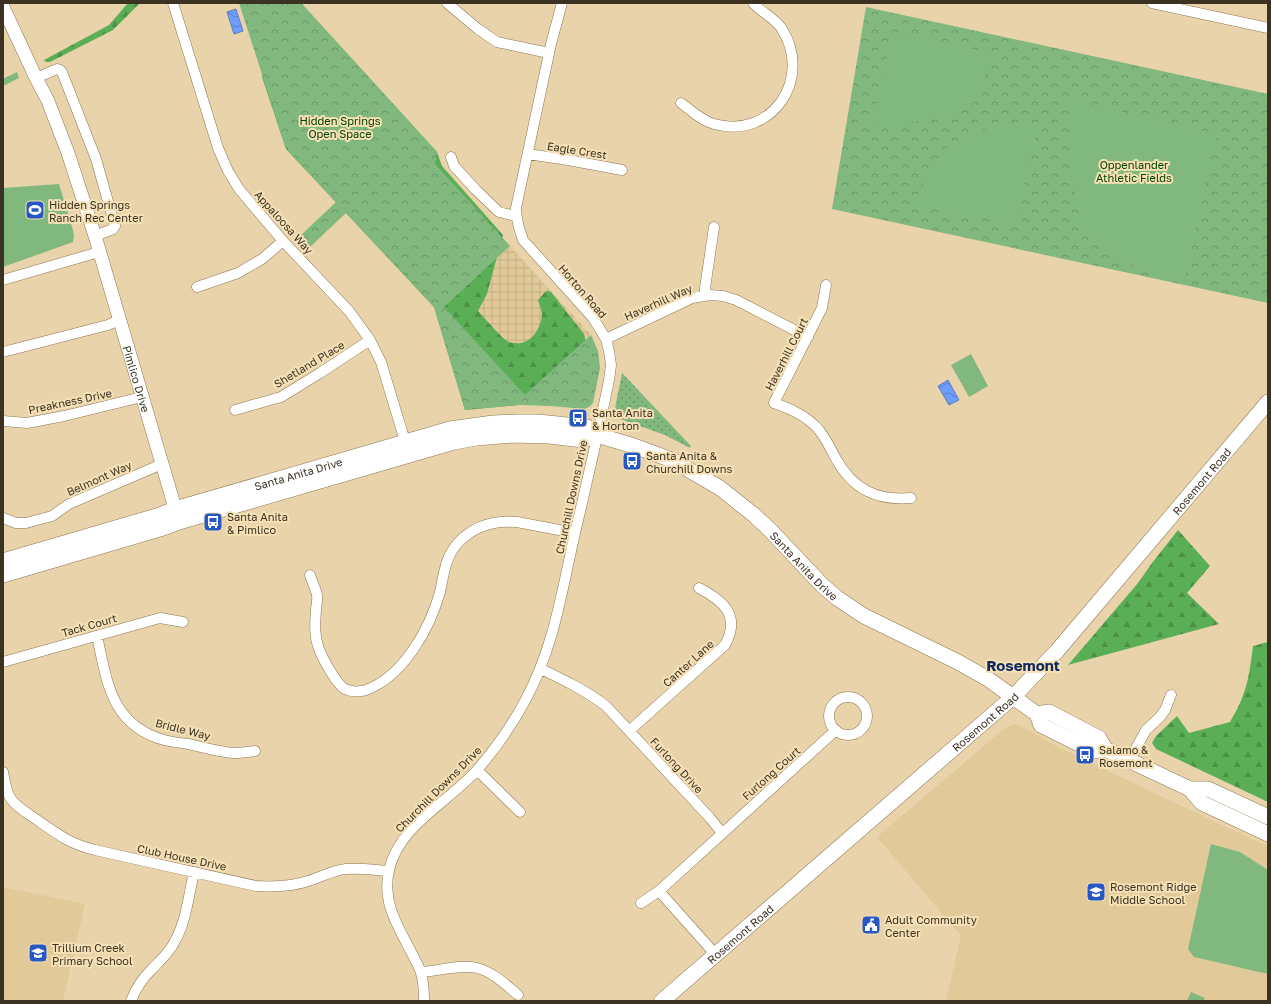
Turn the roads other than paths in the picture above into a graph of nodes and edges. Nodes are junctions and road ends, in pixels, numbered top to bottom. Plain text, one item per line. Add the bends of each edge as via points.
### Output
1 (173, 3) edge
2 (447, 3) edge
3 (562, 3) edge
4 (753, 3) edge
5 (1152, 3) edge
6 (3, 7) edge
7 (1268, 28) edge
8 (549, 53) junction
9 (36, 78) junction
10 (681, 103) dead end
11 (528, 154) junction
12 (451, 157) dead end
13 (622, 170) dead end
14 (516, 216) junction
15 (714, 227) dead end
16 (95, 236) junction
17 (283, 241) junction
18 (99, 252) junction
19 (3, 280) edge
20 (826, 285) dead end
21 (197, 287) dead end
22 (705, 296) junction
23 (119, 320) junction
24 (808, 336) junction
25 (606, 339) junction
26 (370, 340) junction
27 (3, 352) edge
28 (142, 397) junction
29 (1268, 402) edge
30 (235, 410) dead end
31 (3, 421) edge
32 (597, 435) junction
33 (405, 441) junction
34 (162, 464) junction
35 (911, 498) dead end
36 (177, 516) junction
37 (3, 518) edge
38 (575, 533) junction
39 (3, 561) edge
40 (3, 575) edge
41 (310, 575) dead end
42 (699, 588) dead end
43 (183, 622) dead end
44 (97, 636) junction
45 (3, 662) edge
46 (541, 669) junction
47 (1171, 694) dead end
48 (1013, 697) junction
49 (836, 730) dead end
50 (629, 731) junction
51 (255, 751) dead end
52 (1129, 761) junction
53 (477, 770) junction
54 (3, 772) edge
55 (1190, 789) junction
56 (520, 812) dead end
57 (1268, 817) edge
58 (722, 833) junction
59 (1268, 834) edge
60 (389, 871) junction
61 (194, 872) junction
62 (659, 891) junction
63 (641, 903) dead end
64 (716, 955) junction
65 (420, 972) junction
66 (518, 995) dead end
67 (131, 1001) edge
68 (424, 1001) edge
69 (662, 1001) edge

1 - 17 street, Appaloosa Way via 218,148 228,171 239,189
2 - 8 street via 497,42
3 - 8 street, Horton Road
4 - 10 street via 782,28 790,45 793,71 785,96 774,110 761,119 742,126 727,127 714,124 702,119
5 - 7 street
6 - 9 street, Pimlico Drive
8 - 11 street, Horton Road
9 - 16 street, Pimlico Drive via 62,136
9 - 16 street via 57,69 62,72 96,159 115,226
11 - 13 street, Eagle Crest
11 - 14 street, Horton Road
12 - 14 street via 454,166 499,212
14 - 25 street, Horton Road via 523,240 593,318
15 - 22 street
16 - 18 street, Pimlico Drive
17 - 21 street via 238,273
17 - 26 street, Appaloosa Way via 349,311
18 - 19 street
18 - 23 street, Pimlico Drive
20 - 24 street, Haverhill Court via 822,308
22 - 24 street, Haverhill Way via 723,296 736,300
22 - 25 street, Haverhill Way via 692,298
23 - 27 street
23 - 28 street, Pimlico Drive
24 - 35 street, Haverhill Court via 774,402 812,422 842,469 860,487 885,498
25 - 32 street, Horton Road via 611,365
26 - 30 street, Shetland Place via 281,396
26 - 33 street, Appaloosa Way via 381,362
28 - 31 street, Preakness Drive via 27,423
28 - 34 street, Pimlico Drive
29 - 48 main road, Rosemont Road via 1071,634
32 - 33 main road, Santa Anita Drive via 587,427 538,422 498,423 465,426
32 - 36 main road, Santa Anita Drive via 583,440 514,435 454,442
32 - 38 street, Churchill Downs Drive
32 - 48 main road, Santa Anita Drive via 672,460 720,488 763,522 837,598 864,616 974,670
33 - 36 main road, Santa Anita Drive
34 - 36 street, Pimlico Drive
34 - 37 street, Belmont Way via 69,504 52,516 26,523 16,523
36 - 39 main road, Santa Anita Drive via 160,515
36 - 40 main road, Santa Anita Drive via 163,528
38 - 41 street via 508,521 487,524 469,533 457,544 447,559 434,611 415,647 402,664 386,678 361,691 344,689 326,664 319,649 315,633 317,596
38 - 46 street, Churchill Downs Drive via 557,621
42 - 50 street, Canter Lane via 715,596 726,607 732,630 729,638 725,645
43 - 44 street, Tack Court via 160,618
44 - 45 street, Tack Court
44 - 51 street, Bridle Way via 111,695 122,712 137,727 164,740 234,753
46 - 50 street, Furlong Drive via 589,694 606,706
46 - 53 street, Churchill Downs Drive via 514,720
47 - 52 street via 1165,710 1146,730
48 - 52 main road, Santa Anita Drive via 1038,714 1041,725 1093,751 1105,749
48 - 64 main road, Rosemont Road
49 - 58 street, Furlong Court
50 - 58 street, Furlong Drive
52 - 55 main road
53 - 56 street
53 - 60 street, Churchill Downs Drive via 456,792 415,826 398,848
54 - 61 street, Club House Drive via 11,799 25,812 71,843
55 - 57 main road via 1208,789
55 - 59 main road via 1202,803
58 - 62 street
60 - 61 street, Club House Drive via 345,869 305,882 270,887
60 - 65 street, Churchill Downs Drive via 388,897 393,917
61 - 67 street via 176,941 140,984
62 - 63 street
62 - 64 street
64 - 69 main road, Rosemont Road
65 - 66 street via 476,968 498,978
65 - 68 street, Churchill Downs Drive

